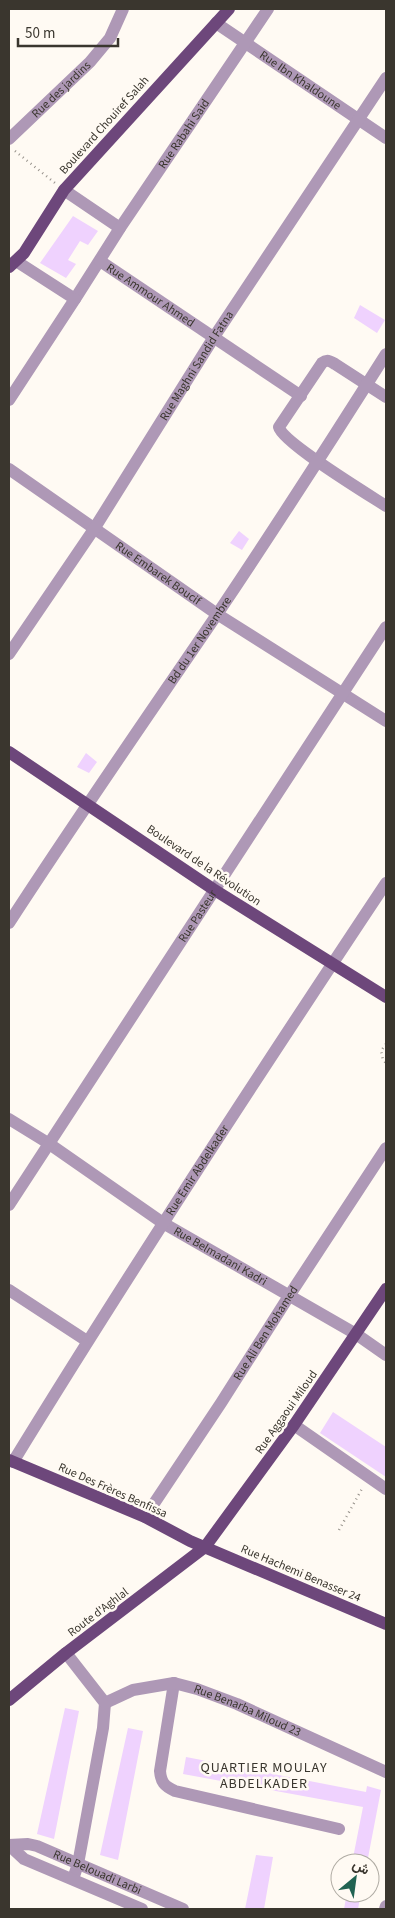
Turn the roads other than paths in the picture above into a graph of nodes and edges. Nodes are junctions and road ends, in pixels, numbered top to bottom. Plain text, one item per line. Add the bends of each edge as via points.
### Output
1 (123, 9) edge
2 (229, 9) edge
3 (268, 9) edge
4 (216, 23) junction
5 (245, 42) junction
6 (386, 78) edge
7 (359, 120) junction
8 (11, 132) edge
9 (386, 138) edge
10 (64, 190) junction
11 (120, 228) junction
12 (100, 261) junction
13 (12, 264) edge
14 (75, 299) junction
15 (214, 337) junction
16 (386, 354) edge
17 (367, 384) junction
18 (301, 396) junction
19 (386, 397) edge
20 (9, 400) edge
21 (318, 462) junction
22 (9, 469) edge
23 (386, 506) edge
24 (94, 529) junction
25 (217, 614) junction
26 (386, 627) edge
27 (9, 654) edge
28 (343, 692) junction
29 (386, 721) edge
30 (9, 752) edge
31 (84, 808) junction
32 (386, 883) edge
33 (214, 889) junction
34 (9, 922) edge
35 (332, 964) junction
36 (386, 997) edge
37 (9, 1119) edge
38 (48, 1143) junction
39 (386, 1148) edge
40 (9, 1205) edge
41 (163, 1223) junction
42 (386, 1289) edge
43 (9, 1290) edge
44 (289, 1296) junction
45 (356, 1334) junction
46 (87, 1341) junction
47 (386, 1355) edge
48 (294, 1425) junction
49 (11, 1461) edge
50 (386, 1489) edge
51 (144, 1517) junction
52 (205, 1547) junction
53 (386, 1624) edge
54 (66, 1654) junction
55 (174, 1683) junction
56 (10, 1697) edge
57 (105, 1703) junction
58 (386, 1772) edge
59 (339, 1829) dead end
60 (9, 1845) edge
61 (78, 1864) junction
62 (73, 1879) junction
63 (386, 1906) edge
64 (142, 1909) edge
65 (183, 1909) edge
66 (384, 1909) edge

1 - 8 street, Rue des jardins via 110,38 90,62
2 - 4 main road, Boulevard Chouiref Salah
3 - 5 street, Rue Rabahi Said
4 - 5 street, Rue Ibn Khaldoune
4 - 10 main road, Boulevard Chouiref Salah
5 - 7 street, Rue Ibn Khaldoune
5 - 11 street, Rue Rabahi Said
6 - 7 street, Rue Maghni Sandid Fatna
7 - 9 street, Rue Ibn Khaldoune
7 - 15 street, Rue Maghni Sandid Fatna
10 - 11 street
10 - 13 main road, Boulevard Chouiref Salah via 24,253
11 - 12 street, Rue Rabahi Said
12 - 14 street, Rue Rabahi Said
12 - 15 street, Rue Ammour Ahmed
13 - 14 street
14 - 20 street
15 - 18 street, Rue Ammour Ahmed
15 - 24 street, Rue Maghni Sandid Fatna
16 - 17 street, Bd du 1er Novembre
17 - 18 street via 329,360 322,363
17 - 19 street
17 - 21 street, Bd du 1er Novembre
18 - 21 street via 279,430
21 - 23 street
21 - 25 street, Bd du 1er Novembre
22 - 24 street, Rue Embarek Boucif
24 - 25 street, Rue Embarek Boucif
24 - 27 street, Rue Maghni Sandid Fatna
25 - 28 street, Rue Embarek Boucif
25 - 31 street, Bd du 1er Novembre
26 - 28 street, Rue Pasteur
28 - 29 street, Rue Embarek Boucif
28 - 33 street, Rue Pasteur
30 - 31 main road, Boulevard de la Révolution
31 - 33 main road, Boulevard de la Révolution
31 - 34 street, Bd du 1er Novembre
32 - 35 street, Rue Emir Abdelkader
33 - 35 main road, Boulevard de la Révolution
33 - 38 street, Rue Pasteur
35 - 36 main road, Boulevard de la Révolution
35 - 41 street, Rue Emir Abdelkader
37 - 38 street, Rue Belmadani Kadri
38 - 40 street, Rue Pasteur
38 - 41 street, Rue Belmadani Kadri
39 - 44 street, Rue Ali Ben Mohamed
41 - 44 street, Rue Belmadani Kadri
41 - 46 street, Rue Emir Abdelkader
42 - 45 main road, Rue Aggaoui Miloud
43 - 46 street
44 - 45 street, Rue Belmadani Kadri
44 - 51 street, Rue Ali Ben Mohamed
45 - 47 street, Rue Belmadani Kadri
45 - 48 main road, Rue Aggaoui Miloud
46 - 49 street, Rue Emir Abdelkader
48 - 50 street
48 - 52 main road, Rue Aggaoui Miloud
49 - 51 main road, Rue Des Frères Benfissa
51 - 52 main road, Rue Des Frères Benfissa
52 - 53 main road, Rue Hachemi Benasser 24
52 - 54 main road, Route d'Aghlal
54 - 56 main road, Route d'Aghlal
54 - 57 street
55 - 57 street, Rue Benarba Miloud 23 via 133,1690
55 - 58 street, Rue Benarba Miloud 23 via 237,1704
55 - 59 street via 160,1771 166,1787
57 - 61 street
60 - 61 street, Rue Belouadi Larbi via 37,1846
60 - 62 street, Rue Belouadi Larbi via 24,1859
61 - 62 street
61 - 65 street, Rue Belouadi Larbi
62 - 64 street, Rue Belouadi Larbi
63 - 66 street

